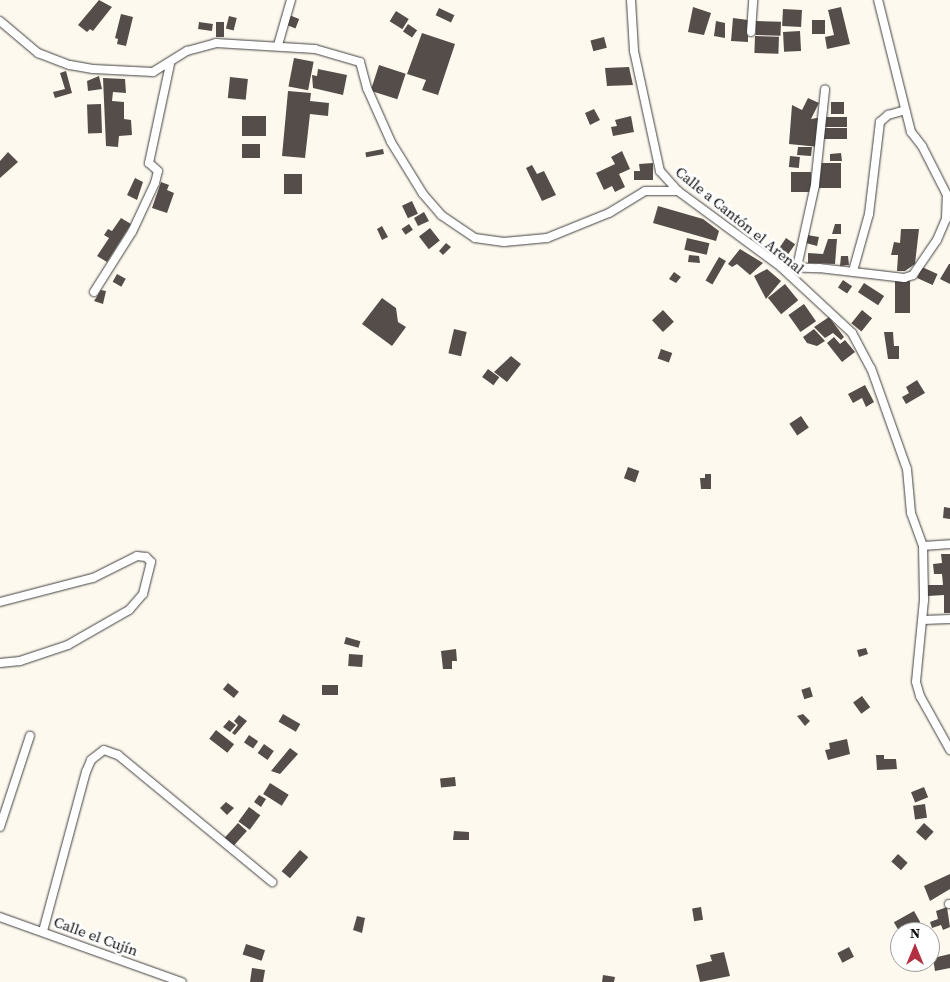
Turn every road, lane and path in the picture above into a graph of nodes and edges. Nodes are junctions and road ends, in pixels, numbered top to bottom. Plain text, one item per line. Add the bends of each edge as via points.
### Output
1 (291, 0) edge
2 (631, 0) edge
3 (753, 0) edge
4 (878, 0) edge
5 (0, 22) edge
6 (751, 32) dead end
7 (278, 45) junction
8 (170, 64) junction
9 (825, 90) dead end
10 (905, 110) junction
11 (678, 191) junction
12 (781, 267) junction
13 (796, 267) junction
14 (853, 271) junction
15 (94, 292) dead end
16 (950, 544) edge
17 (923, 546) junction
18 (0, 602) edge
19 (950, 619) edge
20 (923, 620) junction
21 (0, 663) edge
22 (30, 736) dead end
23 (950, 750) edge
24 (0, 827) edge
25 (272, 882) dead end
26 (0, 917) edge
27 (43, 931) junction
28 (182, 982) edge

1 - 7 street
2 - 11 street, Calle a Cantón el Arenal via 634,51 653,148 660,171
3 - 6 street
4 - 10 street
5 - 8 street via 38,53 70,65 154,72
7 - 8 street via 216,43 187,52
7 - 11 street via 315,49 360,62 367,88 391,142 423,194 441,214 475,238 504,242 547,238 609,213 644,191
8 - 15 street via 149,163 158,171 155,183 132,232
9 - 13 street via 815,185
10 - 14 street via 888,115 880,122 869,214
10 - 14 street via 910,132 922,146 947,195 946,219 937,240 913,276 904,278
11 - 12 street, Calle a Cantón el Arenal
12 - 13 street
12 - 17 street, Calle a Cantón el Arenal via 852,334 863,350 907,469 911,513
13 - 14 street
16 - 17 street
17 - 20 street, Calle a Cantón el Arenal
18 - 21 street via 93,578 138,556 151,562 143,594 129,610 68,645 20,661
19 - 20 street
20 - 23 street, Calle a Cantón el Arenal via 916,682 920,696
22 - 24 street
25 - 27 street via 126,761 104,750 92,760 86,772
26 - 27 street, Calle el Cujín
27 - 28 street, Calle el Cujín

